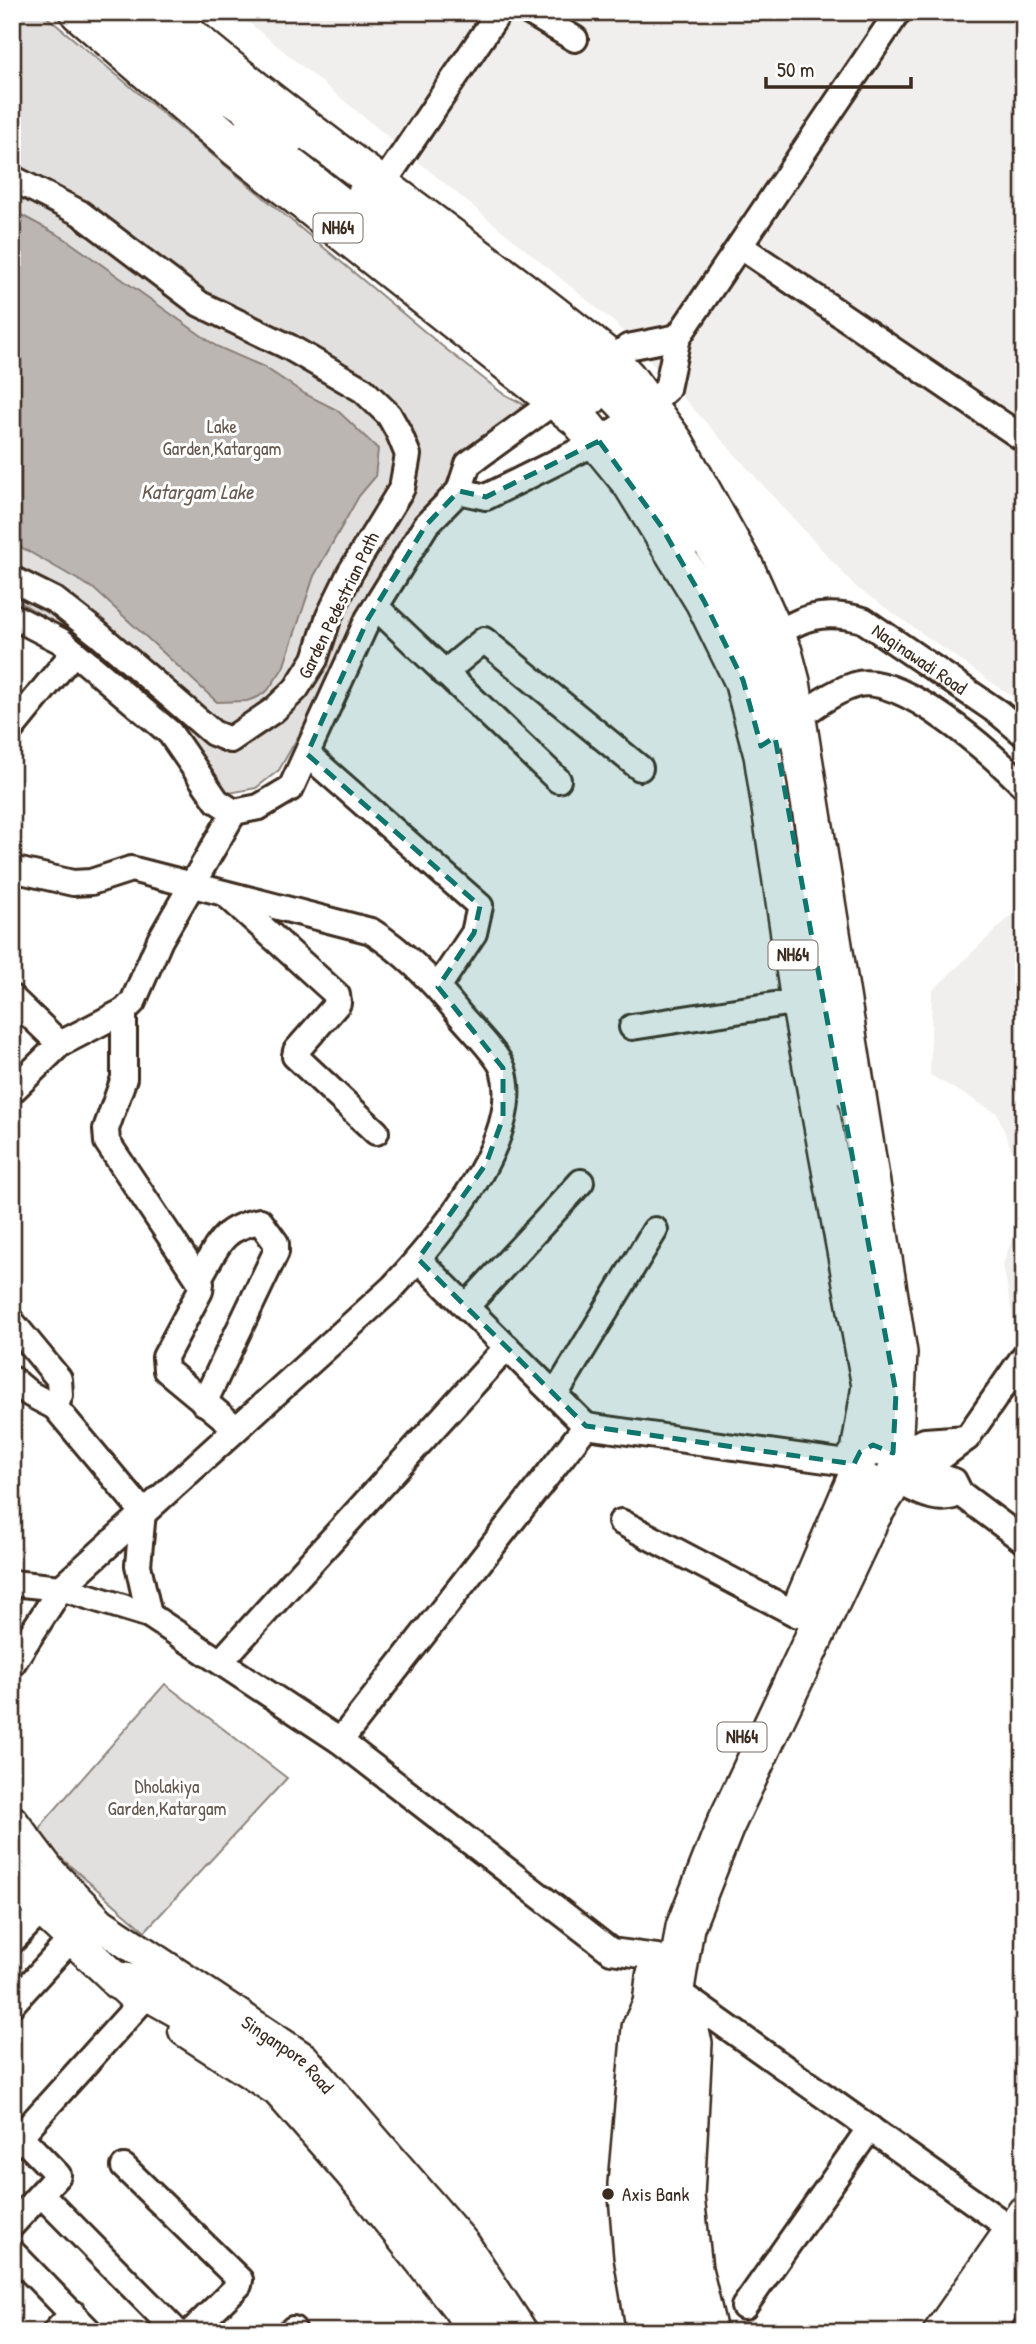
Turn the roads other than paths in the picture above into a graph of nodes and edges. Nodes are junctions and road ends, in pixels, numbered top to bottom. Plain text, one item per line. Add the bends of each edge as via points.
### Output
1 (79, 12) edge
2 (128, 12) edge
3 (161, 12) edge
4 (499, 12) edge
5 (529, 12) edge
6 (898, 12) edge
7 (575, 39) dead end
8 (206, 81) junction
9 (12, 178) edge
10 (376, 194) junction
11 (740, 246) junction
12 (678, 337) junction
13 (584, 380) junction
14 (625, 423) junction
15 (1024, 439) edge
16 (459, 491) junction
17 (12, 579) edge
18 (376, 607) junction
19 (12, 616) edge
20 (753, 647) junction
21 (74, 652) junction
22 (444, 673) junction
23 (12, 728) edge
24 (1024, 734) edge
25 (778, 735) junction
26 (307, 754) junction
27 (640, 768) dead end
28 (1020, 777) edge
29 (558, 780) dead end
30 (234, 812) junction
31 (12, 869) edge
32 (190, 884) junction
33 (228, 896) junction
34 (438, 986) junction
35 (12, 998) edge
36 (800, 1000) junction
37 (124, 1011) junction
38 (632, 1027) dead end
39 (60, 1044) junction
40 (12, 1091) edge
41 (376, 1132) dead end
42 (581, 1182) dead end
43 (654, 1230) dead end
44 (418, 1259) junction
45 (199, 1278) junction
46 (466, 1307) junction
47 (12, 1322) edge
48 (507, 1347) junction
49 (1024, 1356) edge
50 (12, 1379) edge
51 (883, 1390) junction
52 (555, 1395) junction
53 (204, 1403) junction
54 (55, 1407) junction
55 (586, 1426) junction
56 (236, 1428) junction
57 (877, 1468) junction
58 (143, 1512) junction
59 (621, 1522) dead end
60 (1020, 1531) edge
61 (12, 1583) edge
62 (61, 1588) junction
63 (149, 1615) junction
64 (797, 1615) junction
65 (222, 1660) junction
66 (12, 1664) edge
67 (340, 1741) junction
68 (12, 1822) edge
69 (12, 1875) edge
70 (42, 1910) junction
71 (72, 1938) junction
72 (12, 1941) edge
73 (657, 1957) junction
74 (143, 1996) junction
75 (12, 2004) edge
76 (663, 2012) junction
77 (870, 2128) junction
78 (16, 2140) edge
79 (124, 2167) dead end
80 (42, 2195) junction
81 (12, 2225) edge
82 (1021, 2231) edge
83 (15, 2261) edge
84 (1022, 2284) edge
85 (744, 2307) dead end
86 (73, 2313) junction
87 (55, 2332) edge
88 (90, 2332) edge
89 (177, 2332) edge
90 (191, 2332) edge
91 (474, 2332) edge
92 (498, 2332) edge
93 (522, 2332) edge
94 (646, 2332) edge
95 (659, 2332) edge
96 (675, 2332) edge
97 (708, 2332) edge
98 (940, 2332) edge
99 (962, 2332) edge
100 (986, 2332) edge

1 - 13 highway, NH64 via 237,148
2 - 8 main road
3 - 10 highway, NH64
4 - 10 street
5 - 7 street
6 - 11 street
8 - 10 main road
8 - 13 main road via 272,149
9 - 17 street, Garden Pedestrian Path via 80,213 200,304 363,390 389,415 408,455 402,488 350,573 315,659 296,689 274,710 230,740 213,733 57,601
10 - 13 highway, NH64
11 - 12 street
11 - 15 street
12 - 13 street via 628,347
12 - 14 street via 667,389
13 - 14 highway, NH64
13 - 14 highway, NH64
13 - 16 street via 468,464
14 - 16 street via 486,497
14 - 20 highway, NH64 via 661,526 704,601
14 - 20 highway, NH64 via 675,443 746,570
16 - 18 street via 426,525
18 - 22 street
18 - 26 street
19 - 21 street
20 - 24 street, Naginawadi Road via 817,614 863,620
20 - 25 highway, NH64
20 - 25 highway, NH64 via 791,682
21 - 23 street
21 - 30 street via 170,733 216,801
22 - 27 street via 484,640
22 - 29 street
25 - 28 street, Naginawadi Road via 837,692 872,684 942,716
25 - 36 highway, NH64
25 - 51 main road via 828,1046 839,1060 887,1356
25 - 51 highway, NH64 via 898,1353
26 - 30 street via 291,788 259,807
26 - 34 street via 480,906 474,933
30 - 32 street
31 - 32 street via 73,883 131,869
32 - 33 street
32 - 37 street via 159,940 133,1002
33 - 34 street via 371,930 397,947
33 - 41 street via 337,995 338,1003 295,1056
34 - 44 street via 503,1068 505,1093 503,1118 486,1164 446,1226
35 - 39 street
36 - 38 street
36 - 51 highway, NH64
37 - 39 street
37 - 45 street via 124,1078 106,1129 107,1142
39 - 40 street
42 - 46 street
43 - 52 street
44 - 46 street
44 - 56 street via 393,1287
45 - 53 street via 200,1291 164,1364 171,1377
45 - 53 street via 222,1240 238,1225 260,1221 276,1243 276,1252
46 - 48 street
47 - 54 street via 59,1379
48 - 52 street
48 - 65 street
49 - 57 street via 967,1437 925,1441
50 - 54 street
51 - 57 highway, NH64
52 - 55 street
53 - 56 street
54 - 58 street
55 - 57 street
55 - 67 street
56 - 58 street
57 - 60 street via 954,1481 960,1493
57 - 64 highway, NH64
57 - 76 highway, NH64 via 685,1927
58 - 62 street
58 - 63 street via 138,1565
59 - 64 street
61 - 62 street
62 - 63 street
62 - 66 street
63 - 65 street
64 - 73 highway, NH64 via 695,1838
65 - 67 street
67 - 73 street via 611,1951
68 - 93 main road, Singanpore Road via 51,1874 100,1924 303,2059 464,2245
69 - 70 main road, Singanpore Road
70 - 71 main road, Singanpore Road
70 - 72 street
71 - 74 main road, Singanpore Road
71 - 75 street
73 - 76 highway, NH64
74 - 78 street
74 - 91 main road, Singanpore Road via 278,2090 351,2173
74 - 92 highway via 251,2049 293,2078 368,2160
76 - 77 street
76 - 94 highway via 641,2028 627,2184
76 - 95 highway, NH64 via 640,2151 640,2213
76 - 96 highway, NH64 via 658,2211 663,2272
76 - 97 highway via 689,2029 693,2043 685,2196 693,2269
77 - 82 street
77 - 85 street
78 - 80 street via 58,2174
79 - 90 street via 240,2280
80 - 81 street
80 - 89 street
82 - 98 main road
82 - 99 highway
83 - 86 street
84 - 100 main road
86 - 87 street
86 - 88 street

